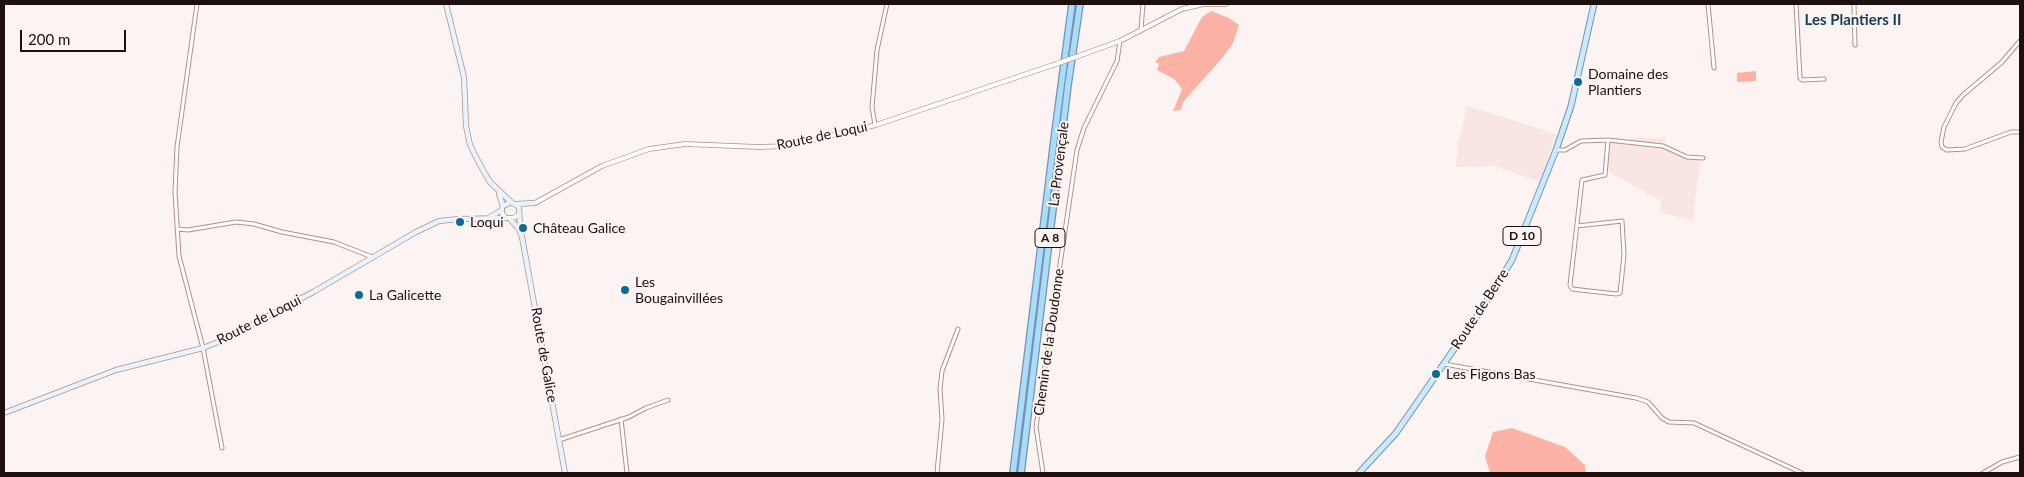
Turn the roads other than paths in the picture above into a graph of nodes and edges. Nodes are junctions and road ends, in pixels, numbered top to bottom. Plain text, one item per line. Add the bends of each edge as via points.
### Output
1 (197, 4) edge
2 (446, 4) edge
3 (886, 4) edge
4 (1072, 4) edge
5 (1080, 4) edge
6 (1143, 4) edge
7 (1226, 4) edge
8 (1595, 4) edge
9 (1708, 4) edge
10 (1796, 4) edge
11 (1854, 4) edge
12 (1141, 29) junction
13 (1120, 41) junction
14 (2020, 41) edge
15 (1854, 45) dead end
16 (1714, 68) dead end
17 (1824, 79) dead end
18 (875, 126) junction
19 (2020, 132) edge
20 (1608, 140) junction
21 (1556, 150) junction
22 (1703, 158) dead end
23 (497, 191) junction
24 (510, 202) junction
25 (535, 203) junction
26 (516, 204) junction
27 (502, 208) junction
28 (518, 213) junction
29 (486, 218) junction
30 (508, 218) junction
31 (1577, 226) junction
32 (177, 229) junction
33 (521, 231) joint
34 (522, 237) junction
35 (372, 257) junction
36 (958, 329) dead end
37 (203, 348) junction
38 (1444, 364) junction
39 (668, 400) dead end
40 (4, 413) edge
41 (621, 419) junction
42 (559, 440) junction
43 (222, 448) dead end
44 (2020, 457) edge
45 (565, 473) edge
46 (627, 473) edge
47 (937, 473) edge
48 (1013, 473) edge
49 (1021, 473) edge
50 (1043, 473) edge
51 (1359, 473) edge
52 (1802, 473) edge
53 (1982, 473) edge

1 - 32 street via 177,147
2 - 23 main road via 464,77 468,135 478,164
3 - 18 street via 877,50 872,107
4 - 48 highway, La Provençale / A 8
5 - 49 highway, La Provençale / A 8
6 - 12 street
7 - 12 street, Route de Loqui via 1182,9
8 - 21 main road, Route de Berre / D 10 via 1574,94
9 - 16 street
10 - 17 street via 1800,78
11 - 15 street
12 - 13 street, Route de Loqui
13 - 18 street, Route de Loqui, bridge
13 - 50 street, Chemin de la Doudonne via 1116,61 1077,150 1036,427
14 - 19 street via 2001,64 1956,103 1944,127 1941,145 1947,150 1965,149
18 - 25 street, Route de Loqui via 788,146 685,144 649,149 602,166
20 - 21 street via 1581,140 1565,150
20 - 22 street via 1663,146 1687,157
20 - 31 street via 1605,175 1582,180
21 - 38 main road, Route de Berre / D 10 via 1512,260
23 - 24 main road
23 - 27 main road
24 - 26 main road
24 - 27 main road
25 - 26 main road
25 - 28 main road
26 - 28 main road
27 - 29 main road
27 - 30 street
28 - 30 street
28 - 33 main road
29 - 30 main road, Route de Loqui
29 - 35 main road, Route de Loqui via 447,220 416,232
30 - 34 main road
31 - 31 street via 1622,221 1624,255 1620,292 1572,289
32 - 35 street via 236,222 254,224 334,242
32 - 37 street via 179,256
33 - 34 street
34 - 42 main road, Route de Galice
35 - 37 main road, Route de Loqui via 254,325
36 - 47 street via 942,371
37 - 40 main road, Route de Loqui via 116,370
37 - 43 street
38 - 51 main road, Route de Berre / D 10 via 1396,433
38 - 52 street via 1636,398 1648,402 1669,422 1694,423
39 - 41 street
41 - 42 street
41 - 46 street
42 - 45 main road, Route de Galice
44 - 53 street

